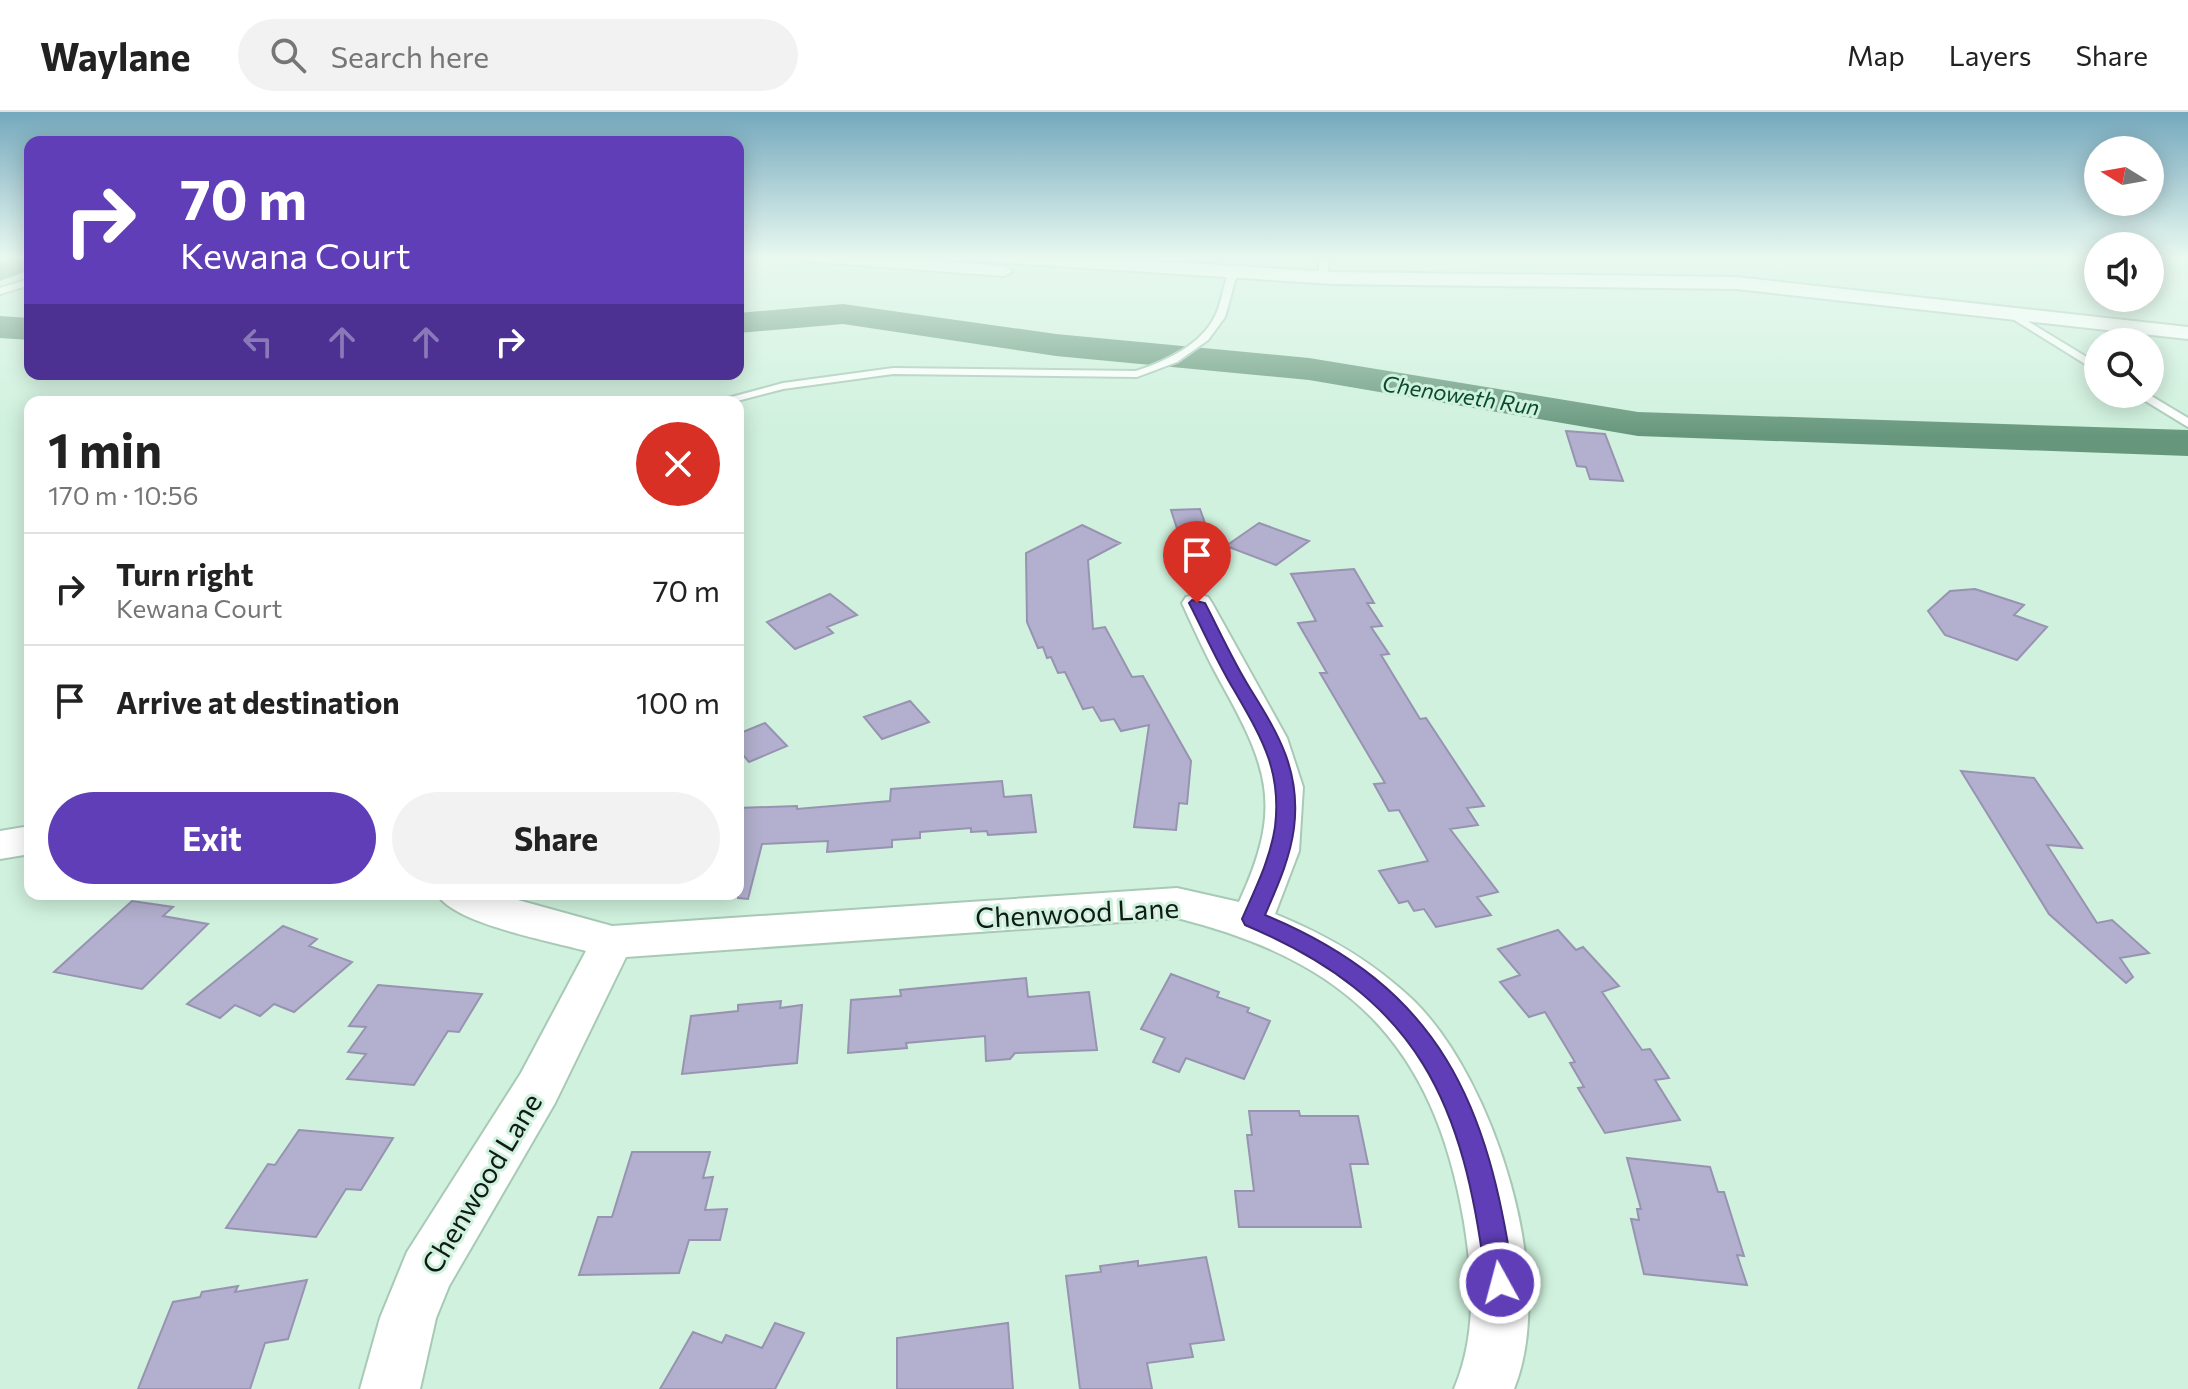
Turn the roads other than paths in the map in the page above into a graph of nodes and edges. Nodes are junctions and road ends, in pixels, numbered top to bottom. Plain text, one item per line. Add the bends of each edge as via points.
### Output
1 (1221, 316) edge
2 (2013, 316) edge
3 (2044, 316) edge
4 (2188, 333) edge
5 (2084, 360) edge
6 (743, 396) edge
7 (2163, 408) edge
8 (2188, 423) edge
9 (1197, 603) dead end
10 (24, 841) edge
11 (0, 845) edge
12 (471, 900) edge
13 (1252, 919) junction
14 (612, 942) junction
15 (1492, 1384) edge
16 (390, 1389) edge

1 - 6 lane via 1203,342 1137,374 879,372
2 - 5 lane
3 - 4 street
7 - 8 lane
9 - 13 street via 1263,720 1279,758 1285,791 1276,864
10 - 11 street
12 - 14 street, Chenwood Lane
13 - 14 street, Chenwood Lane via 1177,903
13 - 15 street, Chenwood Lane via 1323,952 1382,995 1442,1074 1468,1132 1490,1211 1500,1283
14 - 16 street, Chenwood Lane via 538,1088 427,1271 408,1318

